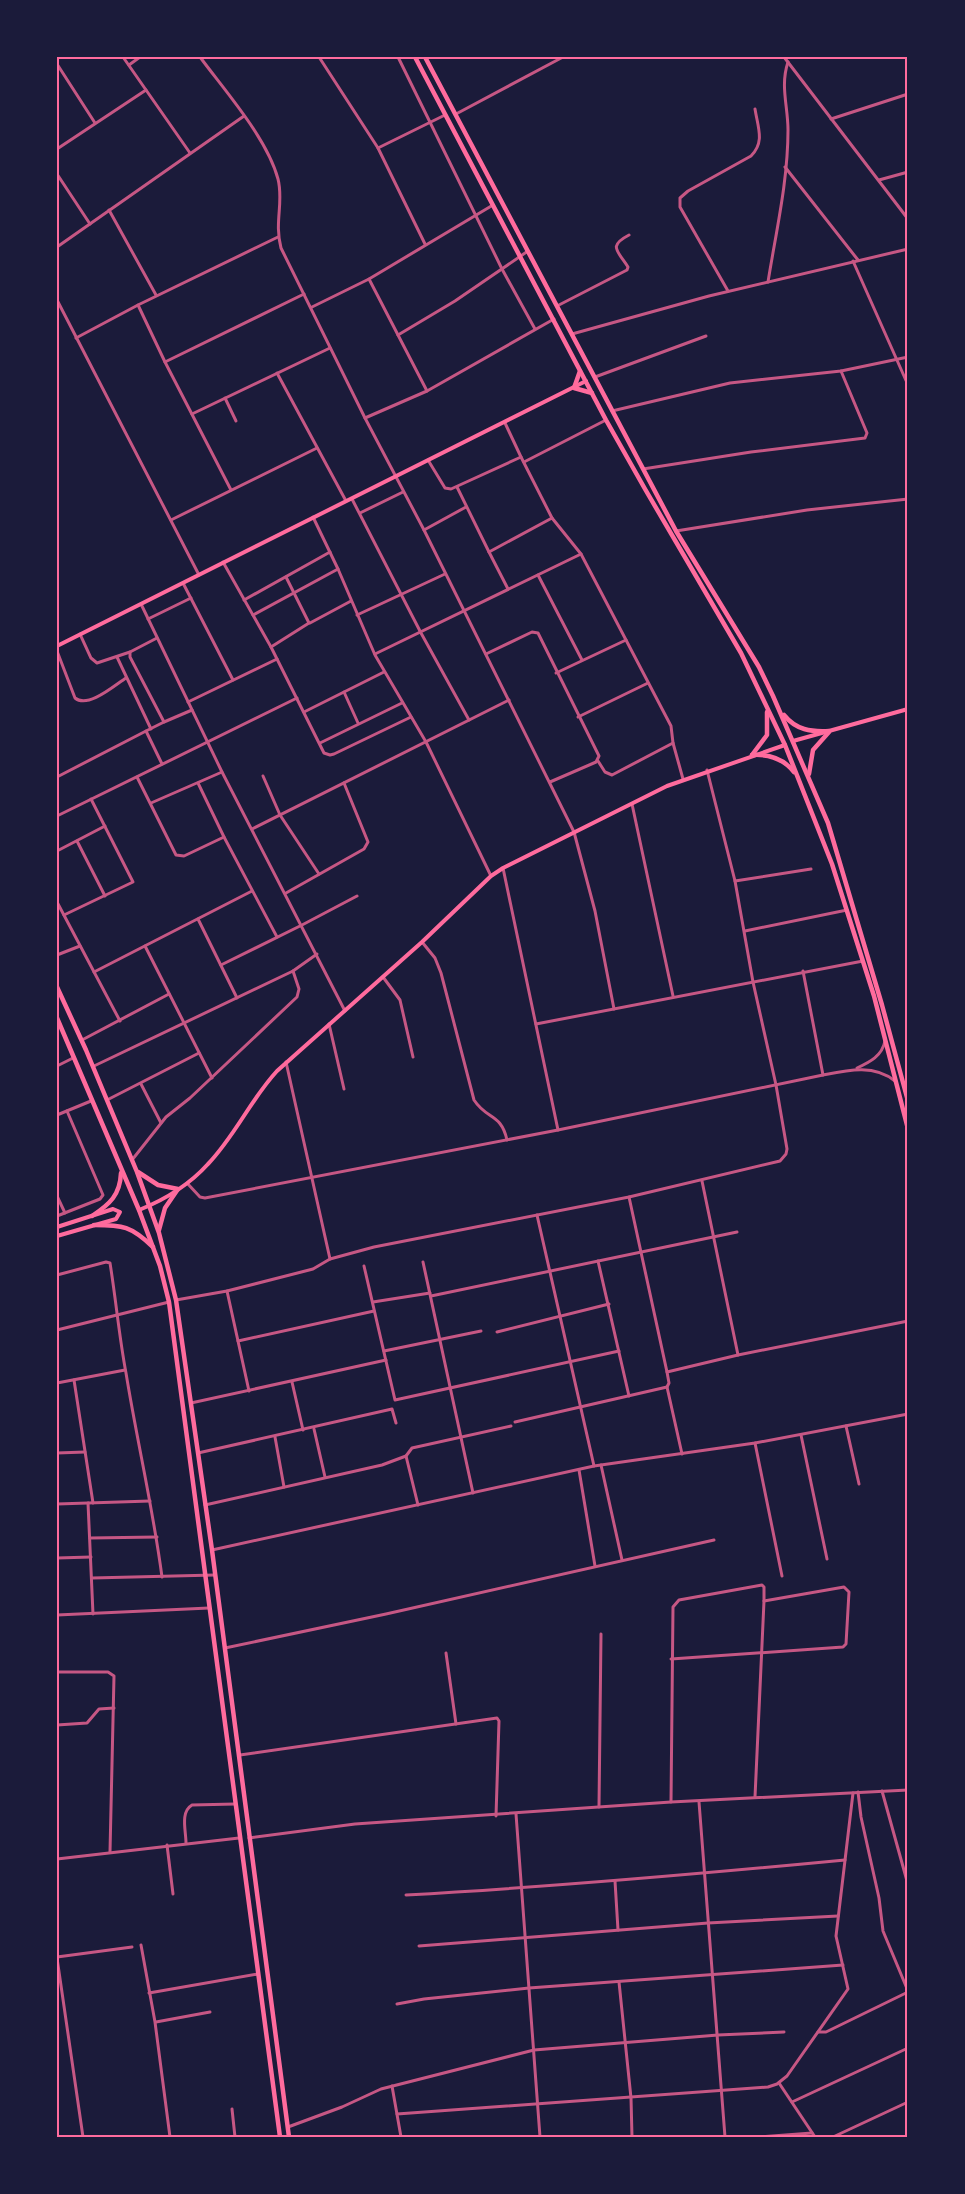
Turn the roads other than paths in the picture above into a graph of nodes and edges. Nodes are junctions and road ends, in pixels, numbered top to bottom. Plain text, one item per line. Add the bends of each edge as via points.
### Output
1 (123, 57) edge
2 (140, 57) edge
3 (200, 57) edge
4 (319, 57) edge
5 (398, 57) edge
6 (415, 57) edge
7 (425, 57) edge
8 (563, 57) edge
9 (784, 57) edge
10 (557, 58) edge
11 (788, 62) junction
12 (57, 63) edge
13 (129, 65) junction
14 (146, 90) junction
15 (908, 94) edge
16 (755, 109) dead end
17 (456, 114) junction
18 (447, 115) junction
19 (244, 116) junction
20 (831, 119) junction
21 (431, 122) junction
22 (95, 123) junction
23 (378, 148) junction
24 (57, 149) edge
25 (190, 153) junction
26 (785, 167) junction
27 (908, 172) edge
28 (57, 174) edge
29 (879, 180) junction
30 (495, 204) junction
31 (110, 210) junction
32 (475, 215) junction
33 (908, 219) edge
34 (90, 224) junction
35 (629, 235) dead end
36 (278, 237) junction
37 (425, 244) junction
38 (57, 247) edge
39 (908, 249) edge
40 (528, 251) junction
41 (521, 256) junction
42 (856, 261) junction
43 (502, 269) junction
44 (369, 279) junction
45 (768, 282) junction
46 (728, 291) junction
47 (304, 294) junction
48 (157, 296) junction
49 (57, 300) edge
50 (138, 305) junction
51 (557, 306) junction
52 (312, 307) junction
53 (554, 319) junction
54 (535, 329) junction
55 (572, 334) junction
56 (398, 335) junction
57 (706, 336) dead end
58 (76, 338) junction
59 (330, 348) junction
60 (908, 357) edge
61 (896, 360) junction
62 (165, 362) junction
63 (580, 368) junction
64 (841, 370) junction
65 (277, 373) junction
66 (595, 377) junction
67 (586, 381) junction
68 (908, 385) edge
69 (574, 388) junction
70 (427, 391) junction
71 (593, 394) junction
72 (225, 398) junction
73 (612, 411) junction
74 (192, 414) junction
75 (365, 418) junction
76 (606, 420) junction
77 (236, 421) dead end
78 (505, 423) junction
79 (317, 448) junction
80 (521, 457) junction
81 (428, 460) junction
82 (524, 462) junction
83 (643, 469) junction
84 (394, 477) junction
85 (457, 487) junction
86 (231, 490) junction
87 (403, 492) junction
88 (351, 498) junction
89 (908, 499) edge
90 (346, 501) junction
91 (466, 507) junction
92 (360, 513) junction
93 (313, 517) junction
94 (552, 518) junction
95 (171, 520) junction
96 (424, 530) junction
97 (674, 533) junction
98 (330, 552) junction
99 (489, 552) junction
100 (581, 554) junction
101 (223, 562) junction
102 (338, 569) junction
103 (200, 574) junction
104 (445, 574) junction
105 (538, 575) junction
106 (286, 577) junction
107 (183, 583) junction
108 (508, 590) junction
109 (293, 593) junction
110 (401, 595) junction
111 (191, 598) junction
112 (244, 600) junction
113 (351, 601) junction
114 (141, 604) junction
115 (464, 611) junction
116 (253, 615) junction
117 (357, 615) junction
118 (148, 619) junction
119 (309, 623) junction
120 (421, 633) junction
121 (80, 634) junction
122 (157, 638) junction
123 (626, 640) junction
124 (57, 646) edge
125 (271, 647) junction
126 (57, 651) edge
127 (130, 652) junction
128 (486, 654) junction
129 (375, 655) junction
130 (116, 657) junction
131 (277, 659) junction
132 (582, 660) junction
133 (384, 672) junction
134 (556, 672) junction
135 (126, 678) junction
136 (233, 680) junction
137 (648, 683) junction
138 (344, 692) junction
139 (297, 698) junction
140 (509, 700) junction
141 (188, 702) junction
142 (403, 703) junction
143 (766, 705) junction
144 (908, 709) edge
145 (192, 710) junction
146 (780, 710) junction
147 (304, 712) junction
148 (411, 717) junction
149 (578, 717) junction
150 (469, 720) junction
151 (164, 723) junction
152 (359, 724) junction
153 (148, 730) junction
154 (829, 731) junction
155 (208, 741) junction
156 (794, 741) junction
157 (426, 742) junction
158 (673, 742) junction
159 (320, 743) junction
160 (784, 744) junction
161 (752, 755) junction
162 (598, 760) junction
163 (162, 764) junction
164 (707, 770) junction
165 (222, 772) junction
166 (263, 776) dead end
167 (57, 777) edge
168 (137, 777) junction
169 (798, 777) junction
170 (809, 777) junction
171 (683, 779) junction
172 (550, 782) junction
173 (198, 783) junction
174 (344, 783) junction
175 (91, 799) junction
176 (151, 803) junction
177 (632, 804) junction
178 (280, 815) junction
179 (57, 816) edge
180 (105, 826) junction
181 (252, 829) junction
182 (574, 832) junction
183 (224, 837) junction
184 (76, 841) junction
185 (57, 851) edge
186 (503, 868) junction
187 (811, 869) dead end
188 (319, 874) junction
189 (491, 876) junction
190 (735, 881) junction
191 (252, 891) junction
192 (286, 893) junction
193 (105, 896) junction
194 (357, 896) dead end
195 (57, 902) edge
196 (847, 910) junction
197 (64, 915) junction
198 (198, 919) junction
199 (302, 925) junction
200 (745, 931) junction
201 (277, 937) junction
202 (422, 942) junction
203 (80, 946) junction
204 (145, 946) junction
205 (317, 954) junction
206 (57, 955) edge
207 (863, 961) junction
208 (221, 965) junction
209 (293, 971) junction
210 (803, 971) junction
211 (94, 972) junction
212 (383, 977) junction
213 (753, 982) junction
214 (57, 987) edge
215 (169, 994) junction
216 (673, 996) junction
217 (237, 998) junction
218 (614, 1009) junction
219 (345, 1011) junction
220 (57, 1018) edge
221 (120, 1021) junction
222 (185, 1024) junction
223 (329, 1024) junction
224 (536, 1024) junction
225 (885, 1038) junction
226 (82, 1040) junction
227 (199, 1053) junction
228 (413, 1057) dead end
229 (75, 1058) junction
230 (286, 1062) junction
231 (57, 1066) edge
232 (94, 1067) junction
233 (855, 1069) junction
234 (823, 1075) junction
235 (212, 1078) junction
236 (906, 1082) edge
237 (897, 1083) junction
238 (141, 1084) junction
239 (776, 1085) junction
240 (344, 1089) dead end
241 (93, 1100) junction
242 (107, 1100) junction
243 (908, 1101) edge
244 (67, 1111) junction
245 (57, 1115) edge
246 (161, 1123) junction
247 (908, 1129) edge
248 (558, 1130) junction
249 (507, 1140) junction
250 (132, 1160) junction
251 (122, 1170) junction
252 (137, 1172) junction
253 (313, 1179) junction
254 (702, 1181) junction
255 (187, 1183) junction
256 (178, 1189) junction
257 (57, 1196) edge
258 (628, 1197) junction
259 (149, 1206) junction
260 (139, 1210) junction
261 (65, 1213) junction
262 (537, 1215) junction
263 (57, 1216) edge
264 (92, 1216) junction
265 (94, 1225) junction
266 (57, 1227) edge
267 (736, 1232) dead end
268 (159, 1233) junction
269 (57, 1236) edge
270 (713, 1236) junction
271 (154, 1248) junction
272 (641, 1251) junction
273 (330, 1259) junction
274 (598, 1261) junction
275 (423, 1262) dead end
276 (364, 1266) dead end
277 (550, 1271) junction
278 (57, 1275) edge
279 (227, 1291) junction
280 (430, 1294) junction
281 (176, 1300) junction
282 (168, 1302) junction
283 (373, 1302) junction
284 (609, 1304) junction
285 (375, 1311) junction
286 (116, 1315) junction
287 (560, 1317) junction
288 (908, 1321) edge
289 (57, 1330) edge
290 (481, 1331) dead end
291 (497, 1332) dead end
292 (440, 1339) junction
293 (238, 1341) junction
294 (384, 1351) junction
295 (619, 1351) junction
296 (738, 1355) junction
297 (386, 1360) junction
298 (570, 1361) junction
299 (125, 1370) junction
300 (667, 1372) junction
301 (74, 1380) junction
302 (292, 1382) junction
303 (57, 1383) edge
304 (667, 1387) junction
305 (451, 1388) junction
306 (249, 1391) junction
307 (629, 1396) junction
308 (191, 1403) junction
309 (580, 1407) junction
310 (908, 1414) edge
311 (515, 1422) dead end
312 (396, 1423) dead end
313 (511, 1426) dead end
314 (846, 1426) junction
315 (314, 1428) junction
316 (303, 1430) junction
317 (801, 1434) junction
318 (274, 1437) junction
319 (462, 1437) junction
320 (755, 1443) junction
321 (86, 1452) junction
322 (57, 1453) edge
323 (198, 1453) junction
324 (681, 1454) junction
325 (406, 1456) junction
326 (601, 1465) junction
327 (594, 1466) junction
328 (579, 1470) junction
329 (325, 1477) junction
330 (859, 1484) dead end
331 (284, 1487) junction
332 (474, 1493) junction
333 (150, 1501) junction
334 (88, 1503) junction
335 (93, 1503) junction
336 (57, 1504) edge
337 (205, 1505) junction
338 (418, 1505) junction
339 (157, 1537) junction
340 (90, 1538) junction
341 (714, 1540) dead end
342 (212, 1550) junction
343 (92, 1557) junction
344 (57, 1558) edge
345 (827, 1559) dead end
346 (622, 1560) junction
347 (596, 1566) junction
348 (215, 1575) junction
349 (205, 1576) junction
350 (782, 1576) dead end
351 (162, 1577) junction
352 (92, 1578) junction
353 (764, 1601) junction
354 (209, 1608) junction
355 (57, 1614) edge
356 (93, 1614) junction
357 (600, 1634) dead end
358 (224, 1648) junction
359 (446, 1653) dead end
360 (761, 1654) junction
361 (671, 1659) junction
362 (57, 1672) edge
363 (114, 1708) junction
364 (456, 1724) junction
365 (57, 1725) edge
366 (237, 1756) junction
367 (908, 1790) edge
368 (882, 1791) junction
369 (855, 1792) junction
370 (755, 1798) junction
371 (671, 1802) junction
372 (699, 1802) junction
373 (235, 1804) junction
374 (599, 1807) junction
375 (516, 1814) junction
376 (496, 1816) junction
377 (239, 1838) junction
378 (249, 1838) junction
379 (186, 1843) junction
380 (167, 1845) junction
381 (110, 1852) junction
382 (57, 1859) edge
383 (845, 1860) junction
384 (705, 1874) junction
385 (615, 1881) junction
386 (907, 1881) edge
387 (521, 1889) junction
388 (173, 1894) dead end
389 (406, 1895) dead end
390 (838, 1916) junction
391 (708, 1923) junction
392 (618, 1930) junction
393 (525, 1938) junction
394 (141, 1945) dead end
395 (419, 1946) dead end
396 (132, 1947) dead end
397 (57, 1957) edge
398 (843, 1965) junction
399 (258, 1974) junction
400 (712, 1975) junction
401 (619, 1982) junction
402 (529, 1988) junction
403 (908, 1992) edge
404 (149, 1993) junction
405 (397, 2004) dead end
406 (210, 2012) dead end
407 (155, 2022) junction
408 (784, 2032) dead end
409 (818, 2032) junction
410 (718, 2035) junction
411 (626, 2042) junction
412 (908, 2048) edge
413 (278, 2050) junction
414 (534, 2050) junction
415 (268, 2052) junction
416 (779, 2083) junction
417 (392, 2086) junction
418 (722, 2089) junction
419 (631, 2098) junction
420 (792, 2102) junction
421 (908, 2102) edge
422 (539, 2103) junction
423 (232, 2109) dead end
424 (397, 2114) junction
425 (288, 2127) junction
426 (812, 2133) junction
427 (83, 2137) edge
428 (170, 2137) edge
429 (235, 2137) edge
430 (280, 2137) edge
431 (289, 2137) edge
432 (401, 2137) edge
433 (540, 2137) edge
434 (632, 2137) edge
435 (725, 2137) edge
436 (758, 2137) edge
437 (815, 2137) edge
438 (833, 2137) edge

1 - 13 street
2 - 13 street
3 - 19 street
4 - 23 street
5 - 21 street
6 - 18 main road
7 - 17 main road
8 - 10 street
9 - 11 street
10 - 17 street
11 - 20 street
11 - 26 street via 783,86 788,129
12 - 22 street
13 - 14 street
14 - 22 street
14 - 25 street
15 - 20 street
16 - 46 street via 759,148 680,198 680,207
17 - 40 main road
18 - 21 street
18 - 30 main road
19 - 25 street
19 - 36 street via 277,177
20 - 29 street
21 - 23 street
21 - 32 street
22 - 24 street
23 - 37 street
25 - 31 street
26 - 42 street
26 - 45 street
27 - 29 street
28 - 34 street
29 - 33 street
30 - 32 street
30 - 41 main road
31 - 34 street
31 - 48 street
32 - 37 street
32 - 43 street
34 - 38 street
35 - 51 street via 616,244 627,270
36 - 47 street
36 - 48 street
37 - 44 street
39 - 42 street
40 - 41 street
40 - 51 main road
41 - 43 street
41 - 53 main road
42 - 45 street
42 - 61 street
43 - 54 street
43 - 56 street
44 - 52 street
44 - 56 street
45 - 46 street
46 - 55 street
47 - 52 street
47 - 62 street
48 - 50 street
49 - 58 street
50 - 58 street
50 - 62 street
51 - 55 main road
52 - 59 street
53 - 54 street
53 - 63 main road
54 - 70 street
55 - 66 main road
56 - 70 street
57 - 66 street
58 - 95 street
59 - 65 street
59 - 75 street
60 - 61 street
61 - 64 street
61 - 68 street
62 - 74 street
63 - 67 main road
63 - 69 main road
64 - 73 street via 730,383
64 - 83 street via 867,433 865,438
65 - 72 street
65 - 79 street
66 - 73 main road
67 - 69 main road
67 - 71 main road
69 - 71 main road
69 - 78 main road
70 - 75 street
71 - 76 main road
72 - 74 street
72 - 77 street
73 - 83 main road
74 - 86 street
75 - 84 street
76 - 82 street
76 - 97 main road
78 - 80 street
78 - 81 main road
79 - 86 street
79 - 90 street
80 - 82 street
80 - 85 street
81 - 84 main road
81 - 85 street via 445,488
82 - 94 street
83 - 97 main road
84 - 87 street
84 - 88 main road
85 - 91 street
86 - 95 street
87 - 92 street
87 - 96 street
88 - 90 main road
88 - 92 street
89 - 97 street via 807,510
90 - 93 main road
91 - 96 street
91 - 99 street
92 - 110 street
93 - 98 street
93 - 101 main road
94 - 99 street
94 - 100 street
95 - 103 street
96 - 104 street
97 - 143 main road
97 - 146 main road via 759,667
98 - 102 street
98 - 106 street
99 - 108 street
100 - 105 street
100 - 123 street
101 - 103 main road
101 - 112 street
102 - 109 street
102 - 113 street
103 - 107 main road
104 - 110 street
104 - 115 street
105 - 108 street
105 - 132 street
106 - 109 street
106 - 112 street
107 - 111 street
107 - 114 main road
108 - 115 street
109 - 116 street
109 - 119 street
110 - 117 street
110 - 120 street
111 - 118 street
111 - 136 street
112 - 116 street
113 - 117 street
113 - 119 street
114 - 118 street
114 - 121 main road
115 - 120 street
115 - 128 street
116 - 125 street
117 - 129 street
118 - 122 street
119 - 125 street
120 - 129 street
120 - 150 street
121 - 124 main road
121 - 130 street via 93,661
122 - 127 street
122 - 141 street
123 - 132 street
123 - 137 street
125 - 131 street
126 - 135 street via 79,701 94,699
127 - 130 street
127 - 151 street
128 - 134 street via 535,631
128 - 140 street
129 - 133 street
130 - 135 street
131 - 136 street
131 - 139 street
132 - 134 street
133 - 138 street
133 - 142 street
134 - 149 street
135 - 153 street
136 - 141 street
137 - 149 street
137 - 158 street via 670,726
138 - 147 street
138 - 152 street
139 - 147 street
139 - 155 street
140 - 150 street
140 - 172 street
141 - 145 street
142 - 148 street
142 - 152 street
143 - 160 main road
143 - 161 main road via 767,735
144 - 154 main road
145 - 151 street
145 - 155 street
146 - 154 main road via 798,727
146 - 156 main road
147 - 159 street
148 - 157 street
148 - 159 street via 330,755 324,753
149 - 162 street
150 - 157 street
151 - 153 street
152 - 159 street
153 - 163 street
153 - 167 street
154 - 156 main road
154 - 170 main road via 813,750
155 - 163 street
155 - 165 street
156 - 170 main road
157 - 174 street
157 - 189 street
158 - 162 street via 612,775 605,772
158 - 171 street
160 - 161 main road
160 - 169 main road
161 - 164 main road
161 - 169 main road via 773,756
162 - 172 street
163 - 168 street
164 - 171 main road
164 - 190 street
165 - 173 street
165 - 181 street
166 - 178 street
168 - 175 street
168 - 176 street
169 - 196 main road
170 - 236 main road via 828,823
171 - 177 main road
172 - 182 street
173 - 176 street
173 - 183 street
174 - 178 street
174 - 188 street via 368,842 364,849
175 - 179 street
175 - 180 street
176 - 183 street via 179,857
177 - 182 main road
177 - 216 street
178 - 181 street
178 - 188 street
180 - 184 street
180 - 193 street via 133,882
181 - 192 street
182 - 186 main road
182 - 218 street via 595,911
183 - 191 street
184 - 185 street
184 - 193 street
186 - 189 main road
186 - 224 street
187 - 190 street
188 - 192 street
189 - 202 main road
190 - 200 street
191 - 198 street
191 - 201 street
192 - 199 street
193 - 197 street
194 - 199 street
195 - 197 street
196 - 200 street
196 - 207 main road
197 - 203 street
198 - 204 street
198 - 208 street
199 - 201 street
199 - 205 street
200 - 213 street
201 - 208 street
202 - 212 main road
202 - 249 street via 441,973 474,1100 502,1125
203 - 206 street
203 - 211 street
204 - 211 street
204 - 215 street
205 - 209 street
205 - 219 street
207 - 210 street
207 - 225 main road
208 - 217 street
209 - 217 street
209 - 235 street via 300,989 297,997
210 - 213 street
210 - 234 street
211 - 221 street
212 - 219 main road
212 - 228 street via 400,1000
213 - 216 street
213 - 239 street
214 - 226 main road
215 - 221 street
215 - 222 street
216 - 218 street
217 - 222 street
218 - 224 street
219 - 223 main road
220 - 229 main road
221 - 226 street
222 - 227 street
222 - 232 street
223 - 230 main road
223 - 240 street
224 - 248 street
225 - 233 street via 876,1058
225 - 237 main road
226 - 232 main road
227 - 235 street
227 - 238 street
229 - 231 street
229 - 241 main road
230 - 253 street
230 - 255 main road via 265,1084 209,1163
232 - 242 main road
233 - 234 street
233 - 237 street via 878,1072
234 - 239 street
235 - 246 street
236 - 243 main road
237 - 247 main road
238 - 242 street
238 - 246 street
239 - 248 street
239 - 254 street via 787,1149 783,1158
241 - 244 street
241 - 251 main road
242 - 250 main road
244 - 245 street
244 - 261 street via 103,1195
246 - 250 street
248 - 249 street
249 - 253 street
250 - 252 main road
251 - 260 main road
251 - 264 main road via 115,1197
252 - 256 main road via 158,1185
252 - 259 main road
253 - 255 street via 205,1198
253 - 273 street
254 - 258 street
254 - 270 street
255 - 256 main road
256 - 259 main road
256 - 268 main road via 165,1208
257 - 261 street
258 - 262 street
258 - 272 street
259 - 260 main road
259 - 268 main road
260 - 271 main road
261 - 263 street
262 - 273 street
262 - 277 street
264 - 265 main road via 113,1209 120,1212 116,1219
264 - 266 main road
265 - 269 main road
265 - 271 main road via 125,1226
267 - 270 street
268 - 281 main road
270 - 272 street
270 - 296 street
271 - 282 main road
272 - 274 street
272 - 300 street
273 - 279 street via 313,1269
274 - 277 street
274 - 284 street
275 - 280 street
276 - 283 street
277 - 280 street
277 - 287 street
278 - 286 street via 109,1262
279 - 281 street
279 - 293 street
280 - 283 street
280 - 292 street
281 - 308 main road
282 - 286 street
282 - 349 main road
283 - 285 street
284 - 287 street
284 - 295 street
285 - 293 street
285 - 294 street
286 - 289 street
286 - 299 street
287 - 291 street
287 - 298 street
288 - 296 street
290 - 292 street
292 - 294 street
292 - 305 street
293 - 306 street
294 - 297 street
295 - 298 street
295 - 307 street
296 - 300 street
297 - 302 street
297 - 305 street via 395,1400
298 - 305 street
298 - 309 street
299 - 301 street
299 - 333 street
300 - 304 street
301 - 303 street
301 - 321 street
302 - 306 street
302 - 316 street
304 - 307 street
304 - 324 street
305 - 319 street
306 - 308 street
307 - 309 street
308 - 323 main road
309 - 311 street
309 - 327 street
310 - 314 street
312 - 315 street via 392,1409
313 - 319 street
314 - 317 street
314 - 330 street
315 - 316 street
315 - 329 street
316 - 318 street
317 - 320 street
317 - 345 street
318 - 323 street
318 - 331 street
319 - 325 street via 412,1448
319 - 332 street
320 - 324 street
320 - 350 street
321 - 322 street
321 - 335 street
323 - 337 main road
324 - 326 street
325 - 329 street
325 - 338 street
326 - 327 street
326 - 346 street
327 - 328 street
328 - 332 street
328 - 347 street
329 - 331 street
331 - 337 street
332 - 338 street
333 - 335 street
333 - 339 street
334 - 335 street
334 - 336 street
334 - 340 street
337 - 342 main road
338 - 342 street
339 - 340 street
339 - 351 street
340 - 343 street
341 - 346 street
342 - 348 main road
343 - 344 street
343 - 352 street
346 - 347 street
347 - 358 street
348 - 349 street
348 - 358 main road
349 - 351 street
349 - 354 main road
351 - 352 street
352 - 356 street
353 - 360 street
353 - 360 street via 844,1587 849,1592 843,1647
353 - 361 street via 762,1585 675,1603
354 - 356 street
354 - 373 main road
355 - 356 street
357 - 374 street
358 - 366 main road
359 - 364 street
360 - 361 street
360 - 370 street
361 - 371 street
362 - 363 street via 112,1674
363 - 365 street via 99,1709 87,1723
363 - 381 street
364 - 366 street
364 - 376 street via 496,1718 499,1721
366 - 378 main road
367 - 368 street
368 - 369 street
368 - 386 street
369 - 370 street
369 - 383 street
369 - 403 street via 883,1930
370 - 372 street
371 - 372 street
371 - 374 street
372 - 384 street
373 - 377 main road
373 - 379 street via 188,1807 184,1814
374 - 375 street
375 - 376 street
375 - 387 street
376 - 378 street via 355,1824
377 - 379 street
377 - 399 main road
378 - 413 main road
379 - 380 street
380 - 381 street
380 - 388 street
381 - 382 street
383 - 384 street
383 - 390 street
384 - 385 street
384 - 391 street
385 - 387 street
385 - 392 street
387 - 389 street
387 - 393 street
390 - 391 street
390 - 398 street via 836,1936
391 - 392 street
391 - 400 street
392 - 393 street
393 - 395 street
393 - 402 street
394 - 404 street
396 - 397 street
397 - 427 street
398 - 400 street
398 - 409 street via 847,1991
399 - 404 street
399 - 415 main road
400 - 401 street
400 - 410 street
401 - 402 street
401 - 411 street
402 - 405 street
402 - 414 street
403 - 409 street via 826,2032
404 - 407 street
406 - 407 street
407 - 428 street
408 - 410 street
409 - 416 street
410 - 411 street
410 - 418 street
411 - 414 street
411 - 419 street
412 - 420 street
413 - 415 main road
413 - 425 main road
414 - 417 street
414 - 422 street
415 - 430 main road
416 - 418 street
416 - 420 street
417 - 424 street
417 - 425 street
418 - 419 street
418 - 435 street
419 - 422 street
419 - 434 street
420 - 426 street
421 - 438 street
422 - 424 street
422 - 433 street
423 - 429 street
424 - 432 street
425 - 431 main road
426 - 436 street
426 - 437 street

